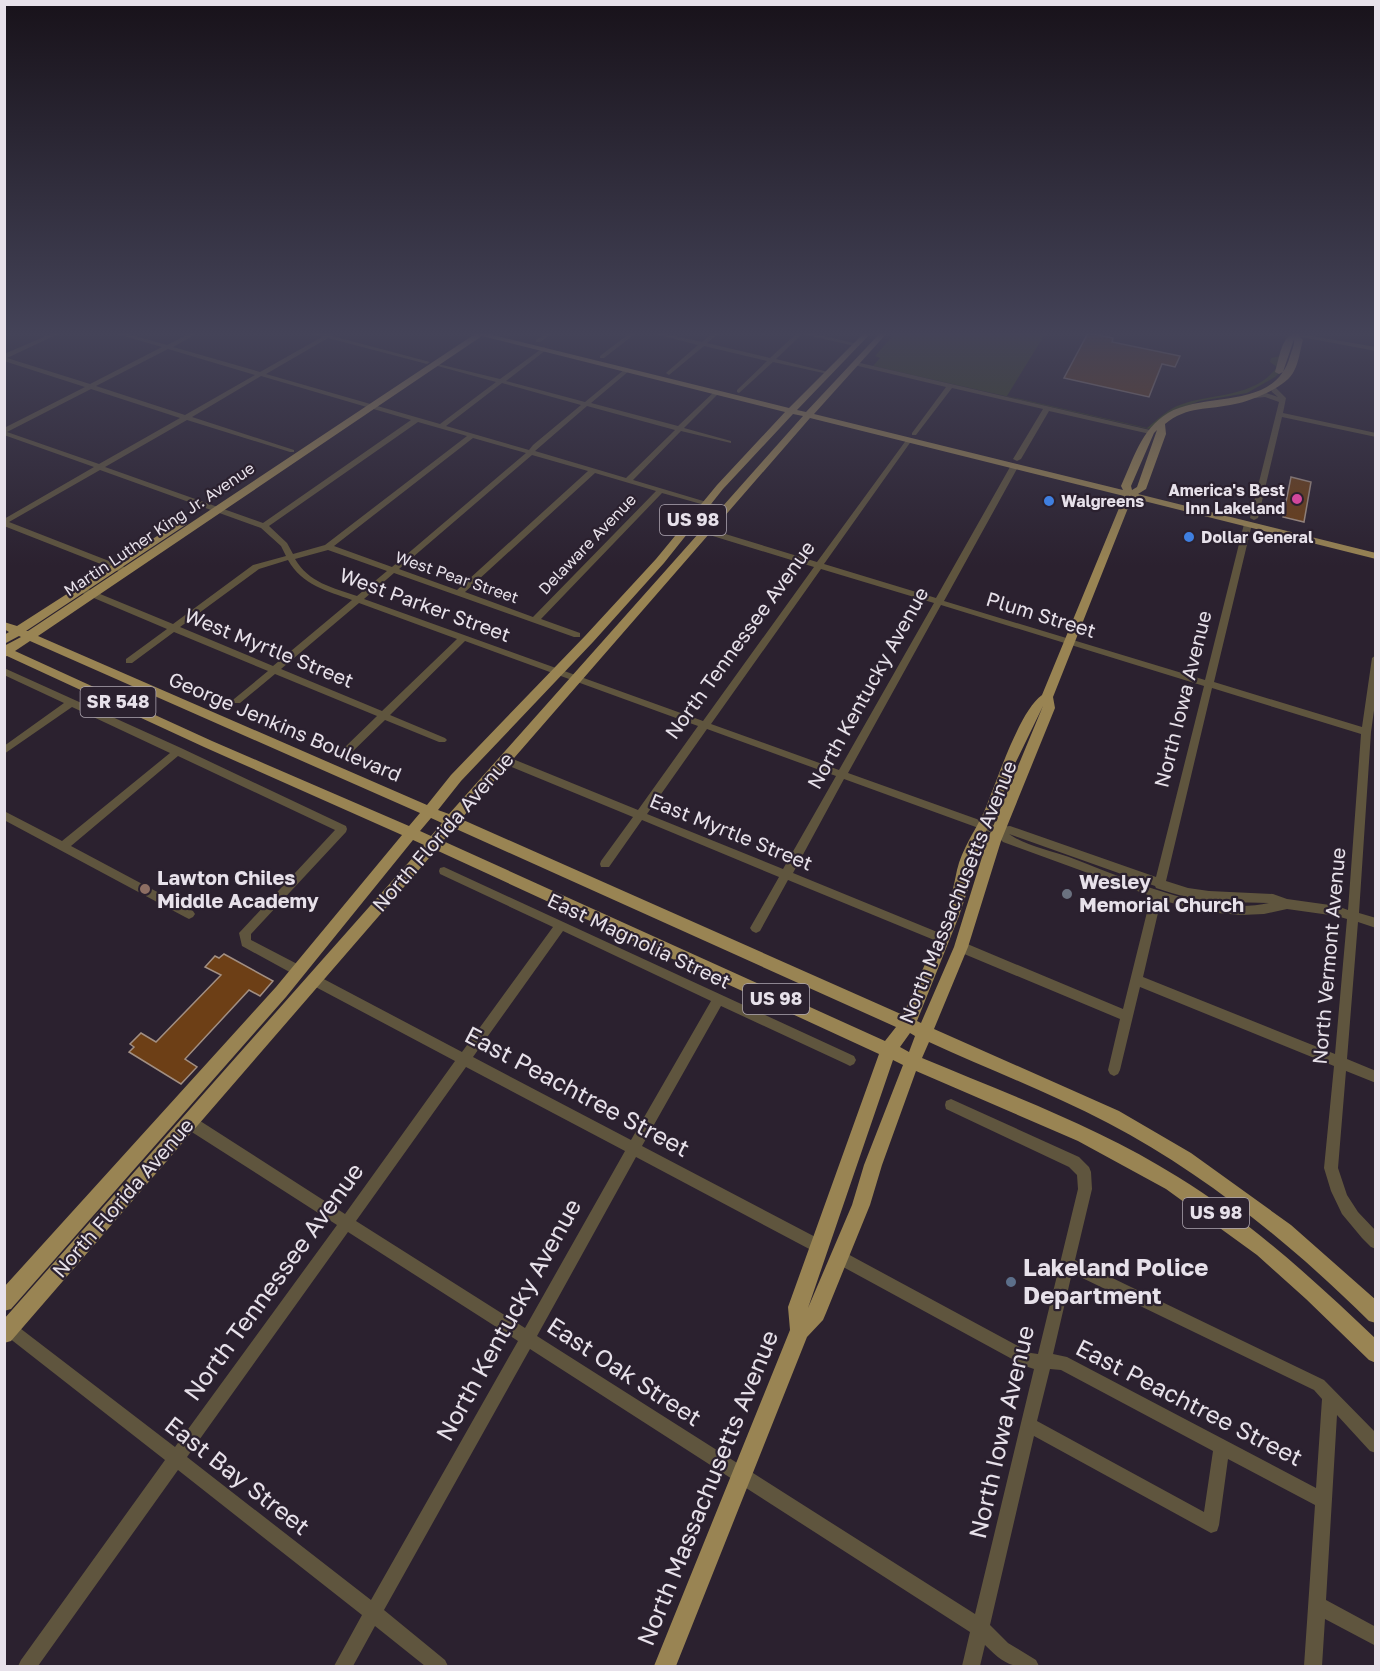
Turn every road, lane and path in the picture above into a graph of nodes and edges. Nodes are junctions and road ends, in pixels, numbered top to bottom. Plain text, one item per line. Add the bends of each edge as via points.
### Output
1 (44, 411) edge
2 (167, 411) edge
3 (196, 411) edge
4 (359, 411) edge
5 (360, 411) edge
6 (390, 411) edge
7 (461, 411) edge
8 (578, 411) edge
9 (612, 411) edge
10 (698, 411) edge
11 (790, 411) edge
12 (806, 411) edge
13 (931, 411) edge
14 (1046, 411) edge
15 (1056, 411) edge
16 (1180, 411) edge
17 (1280, 411) edge
18 (811, 412) junction
19 (1279, 414) junction
20 (186, 417) junction
21 (417, 419) junction
22 (1161, 424) junction
23 (441, 426) junction
24 (680, 429) junction
25 (4, 432) edge
26 (1150, 432) junction
27 (473, 435) junction
28 (1376, 435) edge
29 (911, 437) junction
30 (729, 442) dead end
31 (292, 451) junction
32 (531, 452) junction
33 (1016, 463) junction
34 (100, 467) junction
35 (594, 470) junction
36 (628, 480) junction
37 (1141, 489) junction
38 (661, 490) junction
39 (1127, 490) junction
40 (706, 503) junction
41 (214, 508) junction
42 (726, 509) junction
43 (1251, 521) junction
44 (4, 523) edge
45 (264, 526) junction
46 (706, 531) junction
47 (328, 547) junction
48 (1376, 548) edge
49 (1376, 555) edge
50 (290, 556) junction
51 (820, 566) junction
52 (116, 567) junction
53 (393, 570) junction
54 (127, 571) junction
55 (87, 592) junction
56 (459, 593) junction
57 (358, 601) junction
58 (939, 603) junction
59 (535, 620) junction
60 (4, 625) edge
61 (173, 628) junction
62 (24, 633) junction
63 (577, 635) dead end
64 (462, 639) junction
65 (1069, 642) junction
66 (5, 648) edge
67 (1376, 658) edge
68 (129, 661) dead end
69 (275, 670) junction
70 (4, 671) edge
71 (558, 672) junction
72 (577, 679) junction
73 (1208, 684) junction
74 (1047, 696) junction
75 (237, 701) dead end
76 (71, 703) junction
77 (384, 714) junction
78 (706, 724) junction
79 (1366, 732) junction
80 (442, 740) dead end
81 (4, 751) edge
82 (178, 751) junction
83 (346, 752) dead end
84 (505, 760) junction
85 (844, 775) junction
86 (429, 811) junction
87 (4, 815) edge
88 (640, 815) junction
89 (452, 821) junction
90 (981, 825) junction
91 (999, 831) junction
92 (411, 834) junction
93 (433, 843) junction
94 (64, 846) junction
95 (604, 864) dead end
96 (444, 872) dead end
97 (787, 876) junction
98 (1159, 890) junction
99 (189, 914) dead end
100 (1353, 915) junction
101 (1376, 923) edge
102 (560, 926) junction
103 (756, 928) dead end
104 (943, 939) junction
105 (961, 947) junction
106 (299, 971) junction
107 (314, 980) junction
108 (1136, 980) junction
109 (718, 999) junction
110 (1127, 1016) junction
111 (907, 1025) junction
112 (927, 1034) junction
113 (237, 1041) junction
114 (888, 1050) junction
115 (464, 1059) junction
116 (850, 1060) dead end
117 (914, 1062) junction
118 (1340, 1063) junction
119 (1114, 1071) dead end
120 (1376, 1077) edge
121 (951, 1105) dead end
122 (189, 1122) junction
123 (634, 1149) junction
124 (348, 1221) junction
125 (1376, 1242) edge
126 (818, 1246) junction
127 (839, 1257) junction
128 (1066, 1263) junction
129 (4, 1302) edge
130 (1376, 1314) edge
131 (6, 1329) edge
132 (800, 1330) junction
133 (526, 1338) junction
134 (1376, 1353) edge
135 (1044, 1361) junction
136 (1330, 1395) junction
137 (1029, 1425) junction
138 (1376, 1445) edge
139 (1221, 1446) junction
140 (176, 1458) junction
141 (742, 1476) junction
142 (1323, 1500) junction
143 (1317, 1605) junction
144 (373, 1613) junction
145 (980, 1628) junction
146 (1376, 1637) edge
147 (27, 1666) edge
148 (343, 1666) edge
149 (439, 1666) edge
150 (665, 1666) edge
151 (971, 1666) edge
152 (1030, 1666) edge
153 (1313, 1666) edge

1 - 25 street
2 - 20 street
3 - 20 street
4 - 31 main road, Martin Luther King Jr. Avenue
5 - 41 main road, Martin Luther King Jr. Avenue
6 - 21 street
7 - 23 street
8 - 32 street
9 - 24 street
10 - 24 street
11 - 40 main road, North Florida Avenue / US 98
12 - 18 main road
13 - 29 street, North Tennessee Avenue
14 - 33 street, North Kentucky Avenue
15 - 26 street
16 - 22 main road
17 - 19 street, North Iowa Avenue
18 - 29 main road
18 - 42 main road, North Florida Avenue / US 98
19 - 28 street
19 - 43 street, North Iowa Avenue
20 - 31 street
20 - 34 street
21 - 23 street
21 - 45 street
22 - 26 main road
22 - 37 main road via 1162,435
23 - 27 street
24 - 30 street
24 - 36 street
25 - 34 street
26 - 39 main road, North Massachusetts Avenue
27 - 32 street
27 - 47 street
29 - 33 main road
29 - 51 street, North Tennessee Avenue
31 - 41 main road, Martin Luther King Jr. Avenue
32 - 35 street
32 - 53 street
33 - 39 main road
33 - 58 street, North Kentucky Avenue
34 - 41 street
34 - 44 street
35 - 36 street
35 - 56 street
36 - 38 street
37 - 39 main road
37 - 43 main road
38 - 40 street
38 - 59 street, Delaware Avenue
39 - 43 main road
39 - 65 main road, North Massachusetts Avenue
40 - 42 street
40 - 71 main road, North Florida Avenue / US 98 via 654,567
41 - 45 street
41 - 52 main road, Martin Luther King Jr. Avenue
41 - 54 main road, Martin Luther King Jr. Avenue
42 - 46 main road, North Florida Avenue / US 98
43 - 48 main road
43 - 49 main road
43 - 73 street, North Iowa Avenue
44 - 52 street
45 - 50 street
46 - 51 street, Plum Street
46 - 72 main road, North Florida Avenue / US 98
47 - 50 street
47 - 53 street, West Pear Street
50 - 57 street, West Parker Street via 308,580
50 - 61 street via 256,567
51 - 58 street, Plum Street
51 - 78 street, North Tennessee Avenue
52 - 54 street
52 - 55 main road, Martin Luther King Jr. Avenue
53 - 56 street, West Pear Street
53 - 57 street
54 - 55 main road, Martin Luther King Jr. Avenue
55 - 61 street, West Myrtle Street
55 - 62 main road, Martin Luther King Jr. Avenue
56 - 59 street, West Pear Street
57 - 64 street, West Parker Street
57 - 69 street
58 - 65 street, Plum Street
58 - 85 street, North Kentucky Avenue
59 - 63 street, West Pear Street
60 - 62 main road, George Jenkins Boulevard / SR 548
61 - 68 street
61 - 69 street, West Myrtle Street
62 - 66 main road, Martin Luther King Jr. Avenue
62 - 86 main road, George Jenkins Boulevard / SR 548
64 - 71 street, West Parker Street
64 - 77 street
65 - 73 street, Plum Street
65 - 74 main road, North Massachusetts Avenue
66 - 92 main road, SR 548
67 - 79 street, North Vermont Avenue
69 - 75 street
69 - 77 street, West Myrtle Street
70 - 76 street
71 - 72 street, West Parker Street
71 - 86 main road, North Florida Avenue / US 98
72 - 78 street, West Parker Street
72 - 84 main road, North Florida Avenue / US 98
73 - 79 street, Plum Street
73 - 98 street, North Iowa Avenue
74 - 90 main road, North Massachusetts Avenue via 1037,704 989,815
74 - 91 main road, North Massachusetts Avenue via 1049,708
76 - 81 street
76 - 82 street
77 - 80 street, West Myrtle Street
77 - 83 street
78 - 85 street, West Parker Street
78 - 88 street, North Tennessee Avenue
79 - 100 street, North Vermont Avenue
82 - 94 street
82 - 106 street via 342,828 245,933 246,943
84 - 88 street, East Myrtle Street
84 - 89 main road, North Florida Avenue / US 98
85 - 90 street, West Parker Street
85 - 97 street, North Kentucky Avenue
86 - 89 main road, George Jenkins Boulevard / SR 548
86 - 92 main road, North Florida Avenue / US 98
87 - 94 street
88 - 95 street, North Tennessee Avenue
88 - 97 street, East Myrtle Street
89 - 93 main road, North Florida Avenue
89 - 111 main road, US 98
90 - 91 street, West Parker Street
90 - 104 main road, North Massachusetts Avenue
91 - 98 street, West Parker Street via 1006,839
91 - 105 main road, North Massachusetts Avenue
92 - 93 main road, US 98
92 - 106 main road, North Florida Avenue
93 - 107 main road, North Florida Avenue
93 - 114 main road, US 98
94 - 99 street
96 - 102 street, East Magnolia Street
97 - 103 street, North Kentucky Avenue
97 - 104 street, East Myrtle Street
98 - 100 street, West Parker Street via 1193,905 1222,909 1272,909 1287,904
98 - 108 street, North Iowa Avenue
100 - 101 street, West Parker Street
100 - 118 street, North Vermont Avenue
102 - 109 street, East Magnolia Street
102 - 115 street, North Tennessee Avenue
104 - 111 main road, North Massachusetts Avenue
105 - 110 street
105 - 112 main road, North Massachusetts Avenue
106 - 113 main road, North Florida Avenue
107 - 115 street, East Peachtree Street
107 - 122 main road, North Florida Avenue
108 - 110 street, North Iowa Avenue
108 - 118 street
109 - 116 street, East Magnolia Street
109 - 123 street, North Kentucky Avenue
110 - 119 street, North Iowa Avenue
111 - 112 main road, US 98
111 - 114 main road, North Massachusetts Avenue
112 - 117 main road, North Massachusetts Avenue
112 - 130 main road, US 98 via 1095,1109 1181,1156 1298,1241
113 - 122 main road via 227,1066 188,1115
113 - 129 main road, North Florida Avenue
114 - 117 main road, US 98
114 - 126 main road, North Massachusetts Avenue
115 - 123 street, East Peachtree Street
115 - 124 street, North Tennessee Avenue
117 - 127 main road, North Massachusetts Avenue
117 - 134 main road, US 98 via 1084,1135 1172,1184 1263,1248
118 - 120 street
118 - 125 street, North Vermont Avenue via 1331,1168 1337,1194
121 - 128 street, North Iowa Avenue via 1074,1162 1084,1173 1085,1189
122 - 124 street, East Oak Street
122 - 131 main road, North Florida Avenue
123 - 126 street, East Peachtree Street
123 - 133 street, North Kentucky Avenue
124 - 133 street, East Oak Street
124 - 140 street, North Tennessee Avenue
126 - 132 main road, North Massachusetts Avenue via 798,1307
127 - 132 main road, North Massachusetts Avenue via 816,1313
127 - 135 street, East Peachtree Street via 1026,1358
128 - 135 street, North Iowa Avenue
128 - 136 street via 1302,1376
131 - 140 street, East Bay Street
132 - 141 main road, North Massachusetts Avenue
133 - 141 street, East Oak Street
133 - 144 street, North Kentucky Avenue
135 - 137 street, North Iowa Avenue
135 - 139 street, East Peachtree Street via 1062,1362
136 - 138 street
136 - 142 street
137 - 139 street via 1211,1525
137 - 145 street, North Iowa Avenue
139 - 142 street, East Peachtree Street
140 - 144 street, East Bay Street
140 - 147 street, North Tennessee Avenue
141 - 145 street, East Oak Street
141 - 150 main road, North Massachusetts Avenue
142 - 143 street
143 - 146 street
143 - 153 street
144 - 148 street, North Kentucky Avenue
144 - 149 street, East Bay Street
145 - 151 street, North Iowa Avenue
145 - 152 street, East Oak Street via 1002,1649

